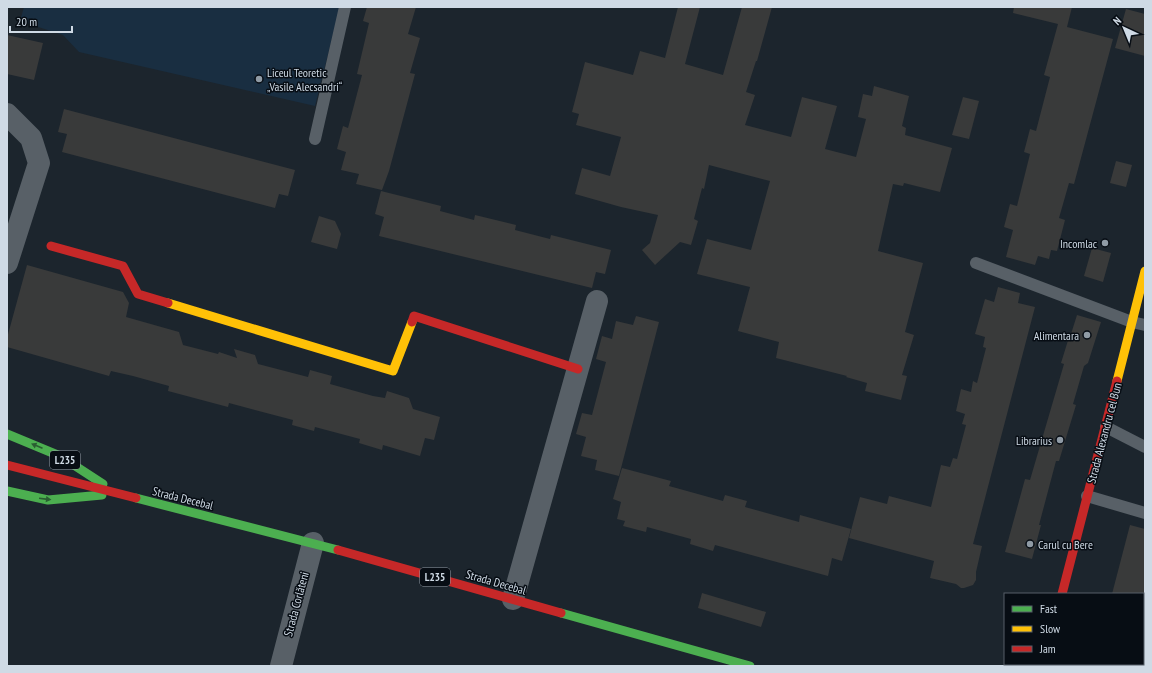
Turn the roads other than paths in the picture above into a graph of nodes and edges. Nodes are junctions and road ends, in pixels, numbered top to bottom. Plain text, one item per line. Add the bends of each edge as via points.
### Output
1 (345, 7) edge
2 (7, 114) edge
3 (315, 139) dead end
4 (51, 246) dead end
5 (7, 262) edge
6 (976, 263) dead end
7 (1145, 271) edge
8 (597, 301) dead end
9 (1132, 322) junction
10 (1145, 325) edge
11 (578, 370) junction
12 (1106, 427) junction
13 (7, 434) edge
14 (1145, 447) edge
15 (7, 465) edge
16 (7, 491) edge
17 (119, 494) junction
18 (1087, 496) junction
19 (1145, 513) edge
20 (313, 543) junction
21 (1062, 593) edge
22 (513, 599) junction
23 (281, 666) edge
24 (750, 666) edge

1 - 3 lane
2 - 5 street via 31,138 39,163
4 - 11 main road via 123,266 138,294 393,372 414,316
6 - 9 lane
7 - 9 main road, Strada Alexandru cel Bun
8 - 11 street
9 - 10 lane
9 - 12 main road, Strada Alexandru cel Bun
11 - 22 street
12 - 14 lane
12 - 18 main road, Strada Alexandru cel Bun
17 -> 13 main road, Strada Decebal / L235 via 60,456
15 - 17 main road, Strada Decebal
16 -> 17 main road, Strada Decebal / L235 via 48,500
17 - 20 main road, Strada Decebal / L235
18 - 19 lane
18 - 21 main road, Strada Alexandru cel Bun
20 - 22 main road, Strada Decebal / L235
20 - 23 street, Strada Corlăteni
22 - 24 main road, Strada Decebal / L235

